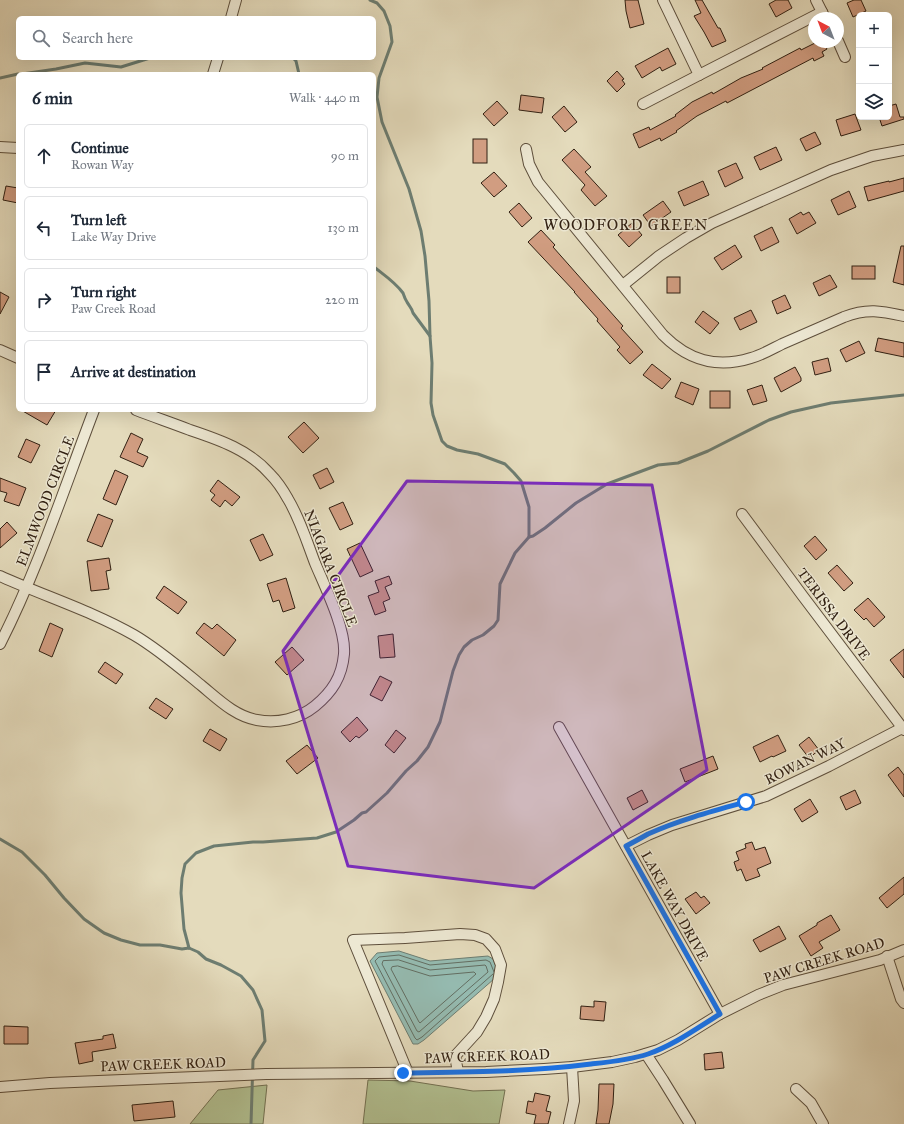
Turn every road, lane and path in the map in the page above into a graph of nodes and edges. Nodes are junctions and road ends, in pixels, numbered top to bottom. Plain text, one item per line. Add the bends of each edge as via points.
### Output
1 (236, 0) edge
2 (663, 0) edge
3 (816, 0) edge
4 (822, 12) edge
5 (232, 16) edge
6 (808, 23) edge
7 (841, 48) edge
8 (845, 57) dead end
9 (217, 60) edge
10 (214, 72) edge
11 (699, 75) junction
12 (643, 104) dead end
13 (0, 147) edge
14 (16, 148) edge
15 (526, 148) dead end
16 (904, 150) edge
17 (623, 285) junction
18 (904, 316) edge
19 (0, 350) edge
20 (16, 357) edge
21 (93, 412) edge
22 (142, 412) edge
23 (742, 514) dead end
24 (0, 576) edge
25 (27, 588) junction
26 (0, 644) edge
27 (559, 727) dead end
28 (904, 728) edge
29 (626, 846) junction
30 (904, 950) edge
31 (887, 956) junction
32 (904, 1003) edge
33 (720, 1014) junction
34 (646, 1054) junction
35 (572, 1067) junction
36 (458, 1072) junction
37 (408, 1073) junction
38 (0, 1087) edge
39 (796, 1089) dead end
40 (569, 1124) edge
41 (690, 1124) edge
42 (823, 1124) edge

1 - 5 street
2 - 11 street
3 - 4 street
6 - 11 street
7 - 8 street
9 - 10 street
11 - 12 street
13 - 14 street
15 - 17 street via 529,164 538,182
16 - 17 street via 872,156 831,170 712,224 659,256
17 - 18 street via 671,343 696,358 716,363 731,363 753,358 851,314 880,311
19 - 20 street
21 - 25 street, ELMWOOD CIRCLE
22 - 25 street, NIAGARA CIRCLE via 220,440 240,450 256,460 276,481 298,519 342,633 344,653 335,685 327,696 312,708 292,719 272,722 244,716 231,709 164,655 134,635
23 - 28 street, TERISSA DRIVE
24 - 25 street, NIAGARA CIRCLE
25 - 26 street, ELMWOOD CIRCLE
27 - 29 street, LAKE WAY DRIVE
28 - 29 street, ROWAN WAY via 766,796 672,825
29 - 33 street, LAKE WAY DRIVE
30 - 31 street, PAW CREEK ROAD
31 - 32 street
31 - 33 street, PAW CREEK ROAD via 783,985
33 - 34 street, PAW CREEK ROAD via 678,1040
34 - 35 street, PAW CREEK ROAD
34 - 41 street
35 - 36 street, PAW CREEK ROAD
35 - 40 street via 574,1101
36 - 37 street, PAW CREEK ROAD
36 - 37 street via 455,1056 477,1032 494,999 501,965 495,949 486,939 460,934 353,940
37 - 38 street, PAW CREEK ROAD via 232,1075
39 - 42 street via 811,1103

